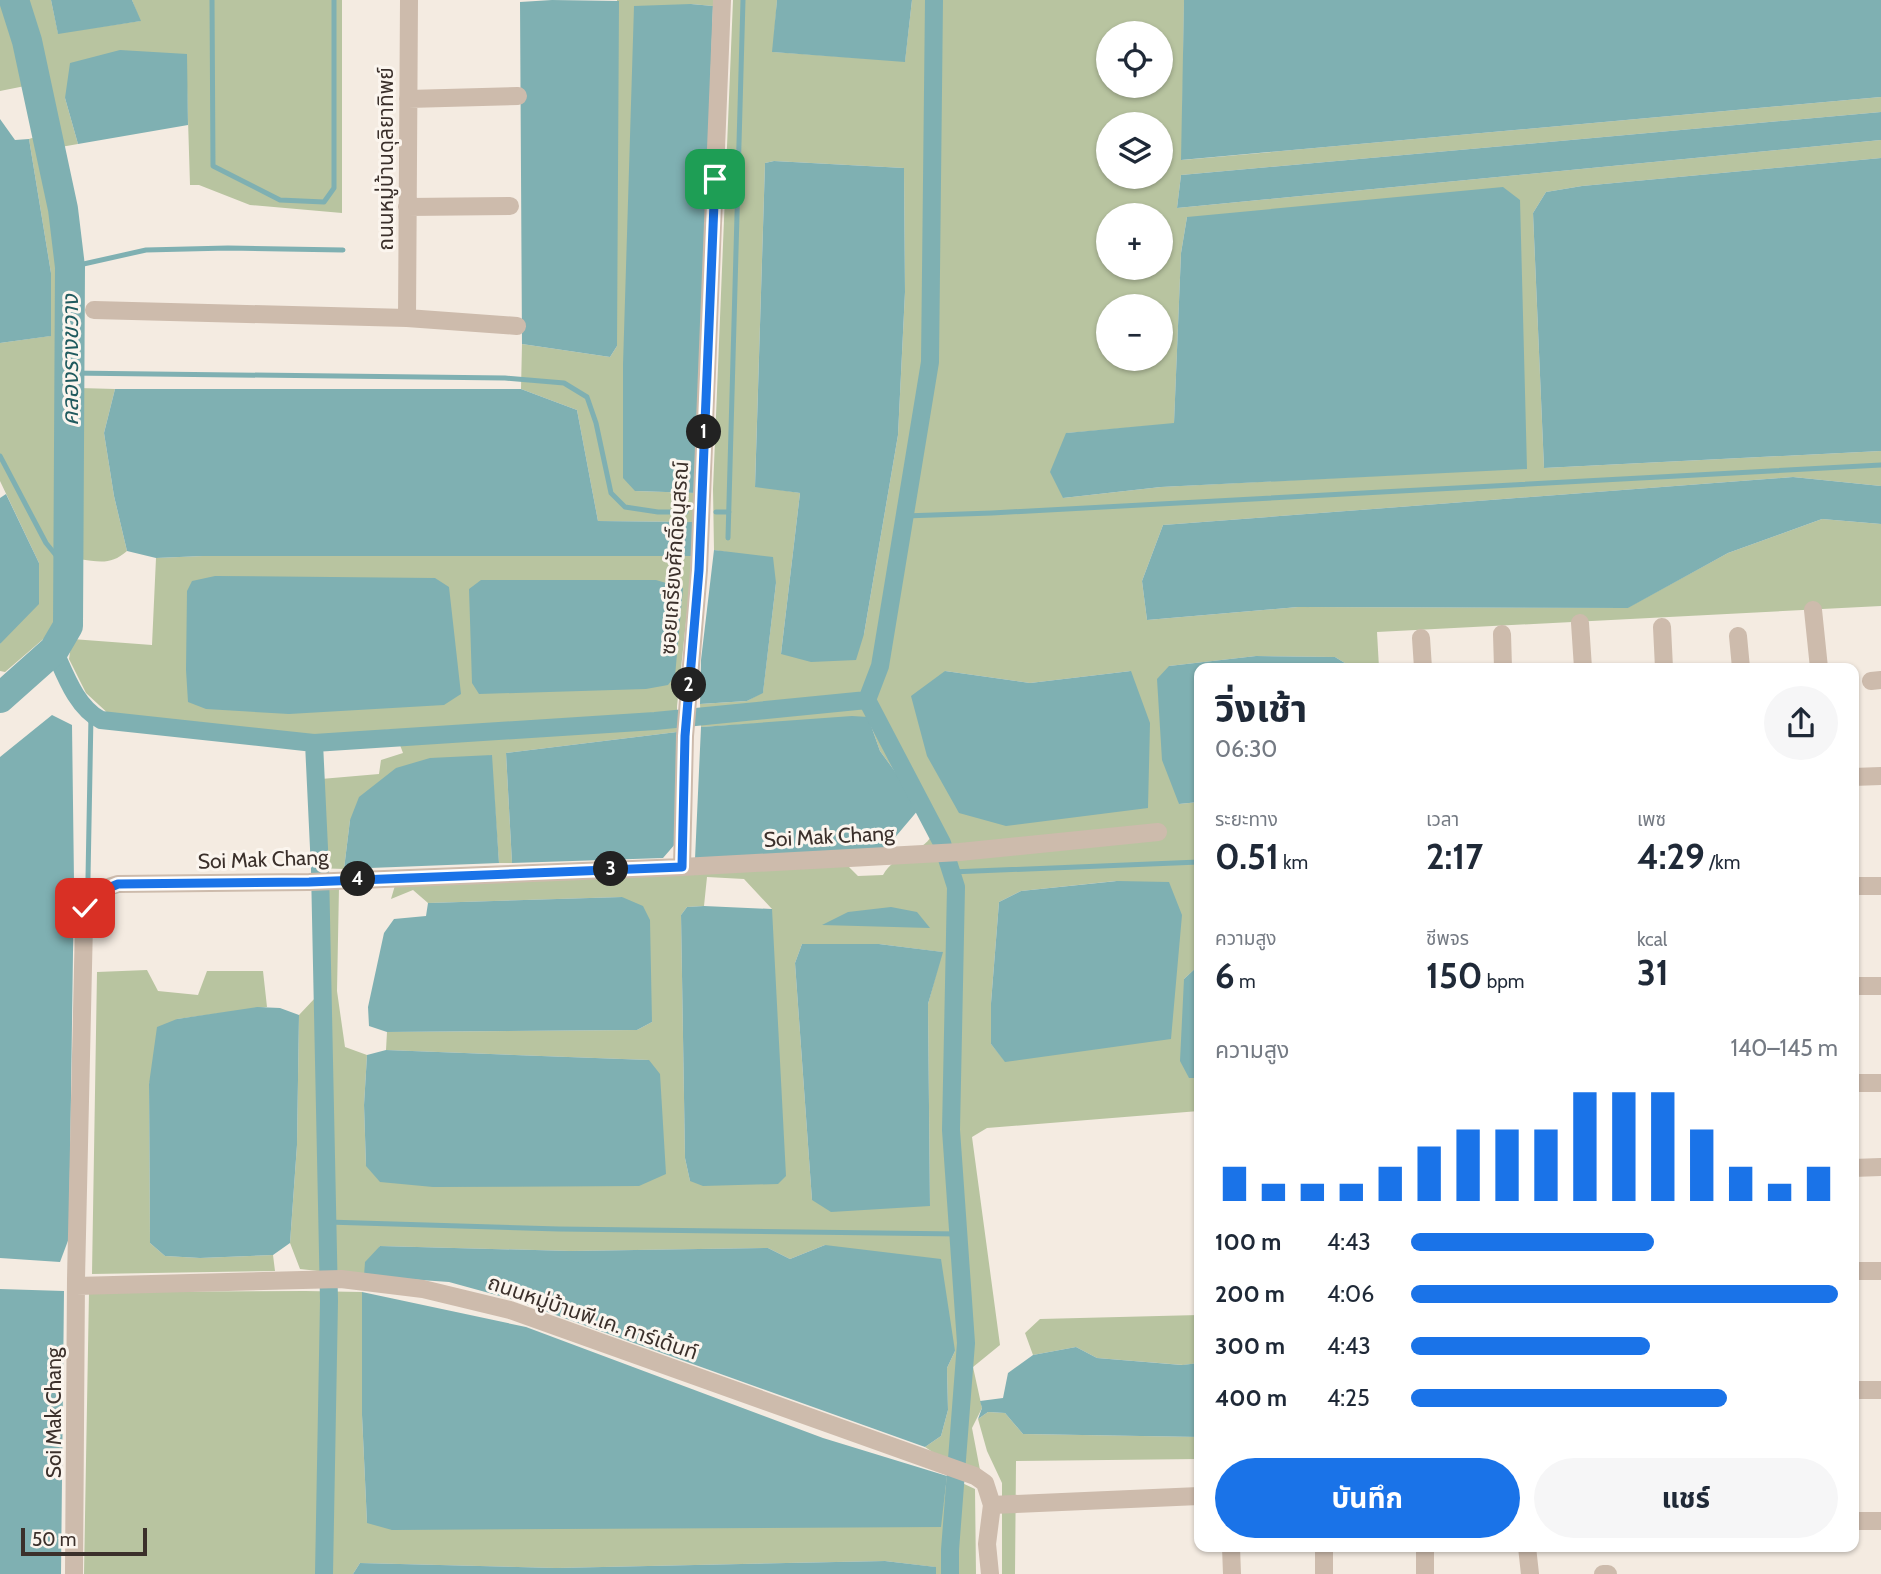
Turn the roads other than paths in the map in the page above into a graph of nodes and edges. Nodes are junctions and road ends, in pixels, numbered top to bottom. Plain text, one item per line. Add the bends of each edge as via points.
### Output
1 (409, 0) edge
2 (722, 0) edge
3 (518, 96) dead end
4 (408, 99) junction
5 (510, 206) dead end
6 (407, 207) junction
7 (94, 310) dead end
8 (407, 318) junction
9 (517, 326) dead end
10 (1813, 610) dead end
11 (1580, 623) dead end
12 (1662, 627) dead end
13 (1502, 634) dead end
14 (1738, 636) dead end
15 (1421, 638) dead end
16 (1423, 663) edge
17 (1503, 663) edge
18 (1583, 663) edge
19 (1664, 663) edge
20 (1741, 663) edge
21 (1818, 663) edge
22 (1881, 776) edge
23 (1859, 777) edge
24 (1158, 832) dead end
25 (682, 867) junction
26 (1859, 886) edge
27 (1881, 886) edge
28 (1859, 986) edge
29 (1881, 986) edge
30 (1859, 1083) edge
31 (1881, 1083) edge
32 (1881, 1167) edge
33 (1859, 1168) edge
34 (1859, 1271) edge
35 (1881, 1271) edge
36 (76, 1286) junction
37 (1859, 1390) edge
38 (1881, 1390) edge
39 (1194, 1496) edge
40 (992, 1505) junction
41 (1859, 1521) edge
42 (1881, 1521) edge
43 (1231, 1552) edge
44 (1324, 1552) edge
45 (1425, 1552) edge
46 (1528, 1552) edge
47 (74, 1574) edge
48 (990, 1574) edge
49 (1231, 1574) edge
50 (1324, 1574) edge
51 (1425, 1574) edge
52 (1530, 1574) edge

1 - 4 street, ถนนหมู่บ้านดุลิยาทิพย์
2 - 25 street, ซอยเกรียงศักดิ์อนุสรณ์
3 - 4 street
4 - 6 street, ถนนหมู่บ้านดุลิยาทิพย์
5 - 6 street
6 - 8 street, ถนนหมู่บ้านดุลิยาทิพย์
7 - 8 street
8 - 9 street
10 - 21 street
11 - 18 street
12 - 19 street
13 - 17 street
14 - 20 street
15 - 16 street
22 - 23 street
24 - 25 street, Soi Mak Chang via 960,852
25 - 36 street, Soi Mak Chang via 309,882 118,884 99,892 85,908
26 - 27 street
28 - 29 street
30 - 31 street
32 - 33 street
34 - 35 street
36 - 40 street, ถนนหมู่บ้านพี.เค. การ์เด้นท์ via 341,1279 423,1289 510,1310 975,1476 985,1483
36 - 47 street, Soi Mak Chang
37 - 38 street
39 - 40 street
40 - 48 street via 987,1544
41 - 42 street
43 - 49 street
44 - 50 street
45 - 51 street
46 - 52 street

